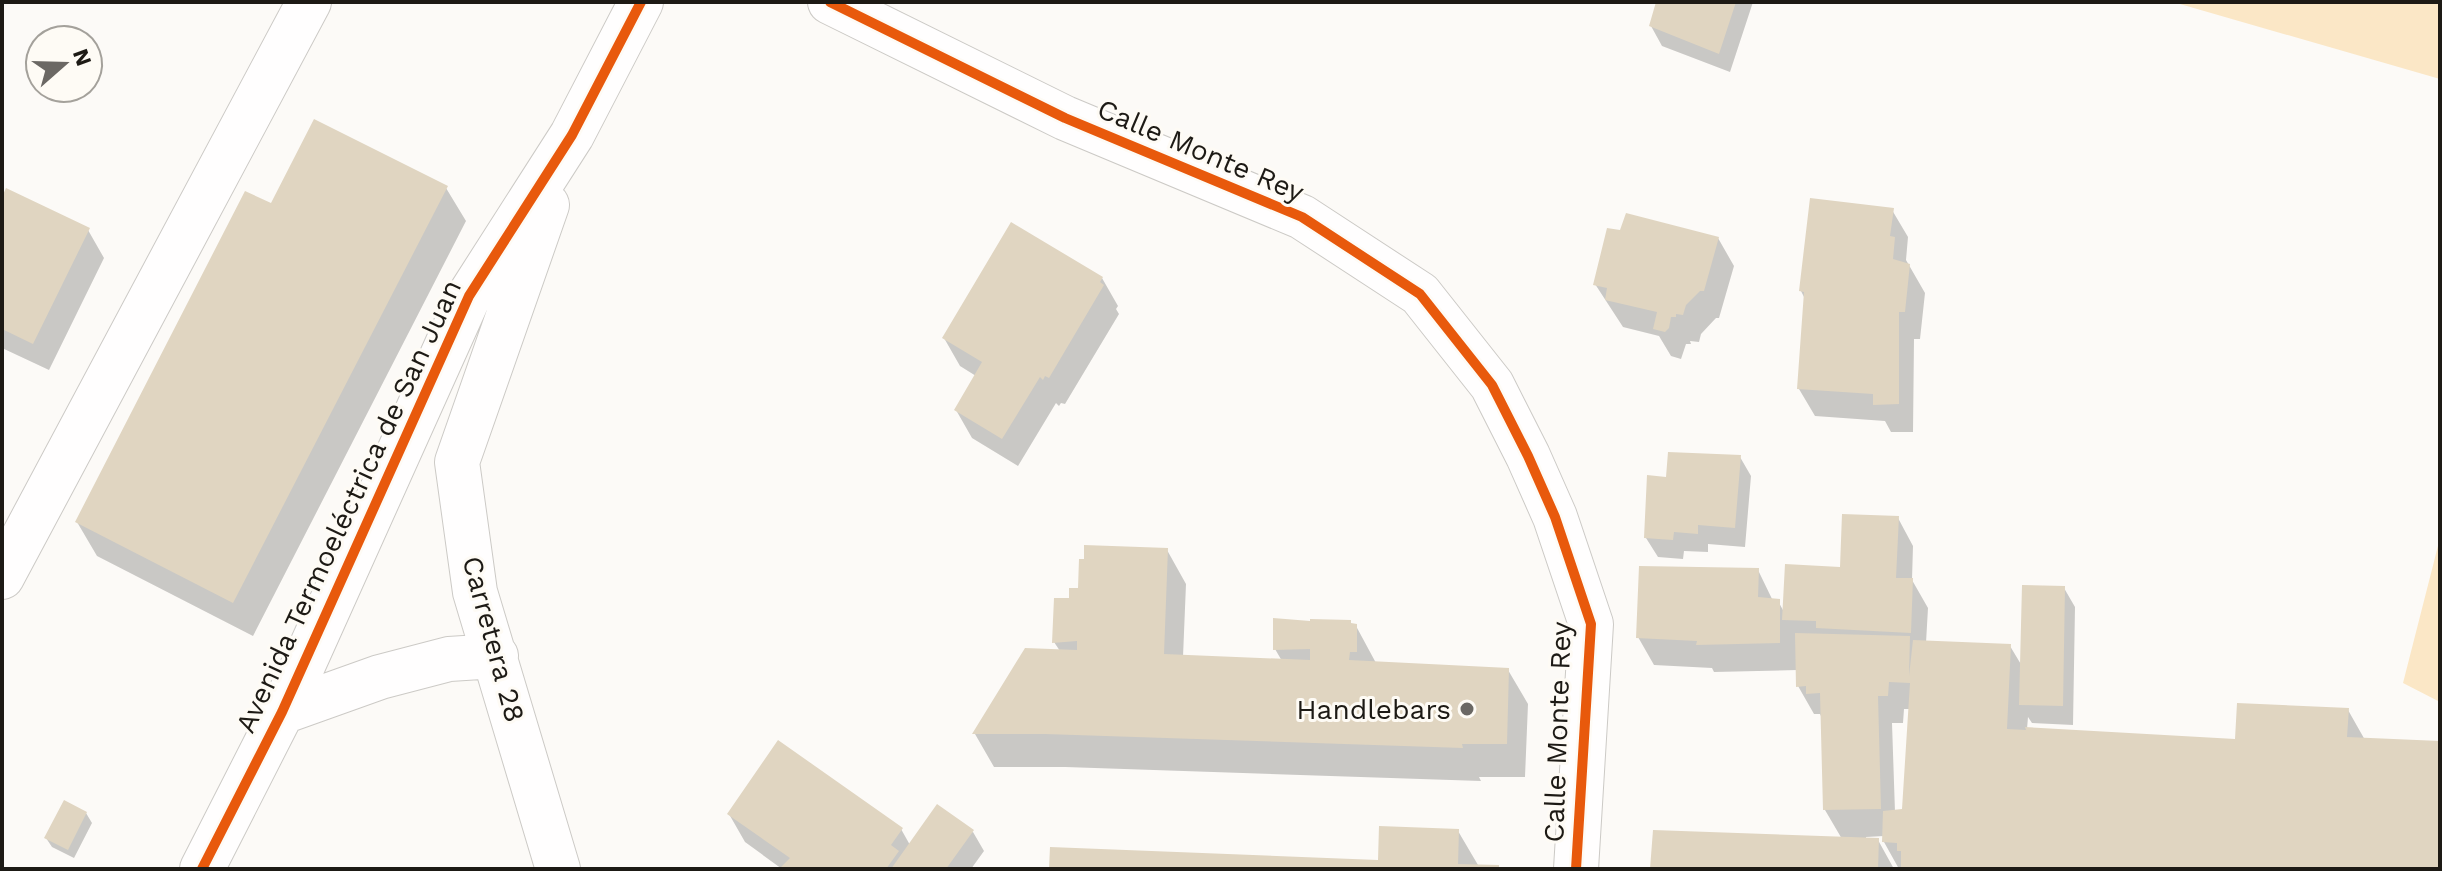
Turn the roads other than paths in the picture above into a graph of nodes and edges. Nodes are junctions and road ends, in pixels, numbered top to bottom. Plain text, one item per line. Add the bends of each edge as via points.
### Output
1 (309, 2) edge
2 (641, 2) edge
3 (830, 2) edge
4 (572, 135) junction
5 (2, 577) edge
6 (496, 656) junction
7 (282, 712) junction
8 (202, 869) edge
9 (558, 869) edge
10 (1576, 869) edge

1 - 5 street
2 - 4 street, Avenida Termoeléctrica de San Juan
3 - 10 street, Calle Monte Rey via 1065,118 1302,217 1420,294 1492,385 1555,517 1591,624
4 - 6 street, Carretera 28 via 457,462 475,592
4 - 7 street, Avenida Termoeléctrica de San Juan via 469,296
6 - 7 street via 449,659 380,677
6 - 9 street, Carretera 28
7 - 8 street, Avenida Termoeléctrica de San Juan

